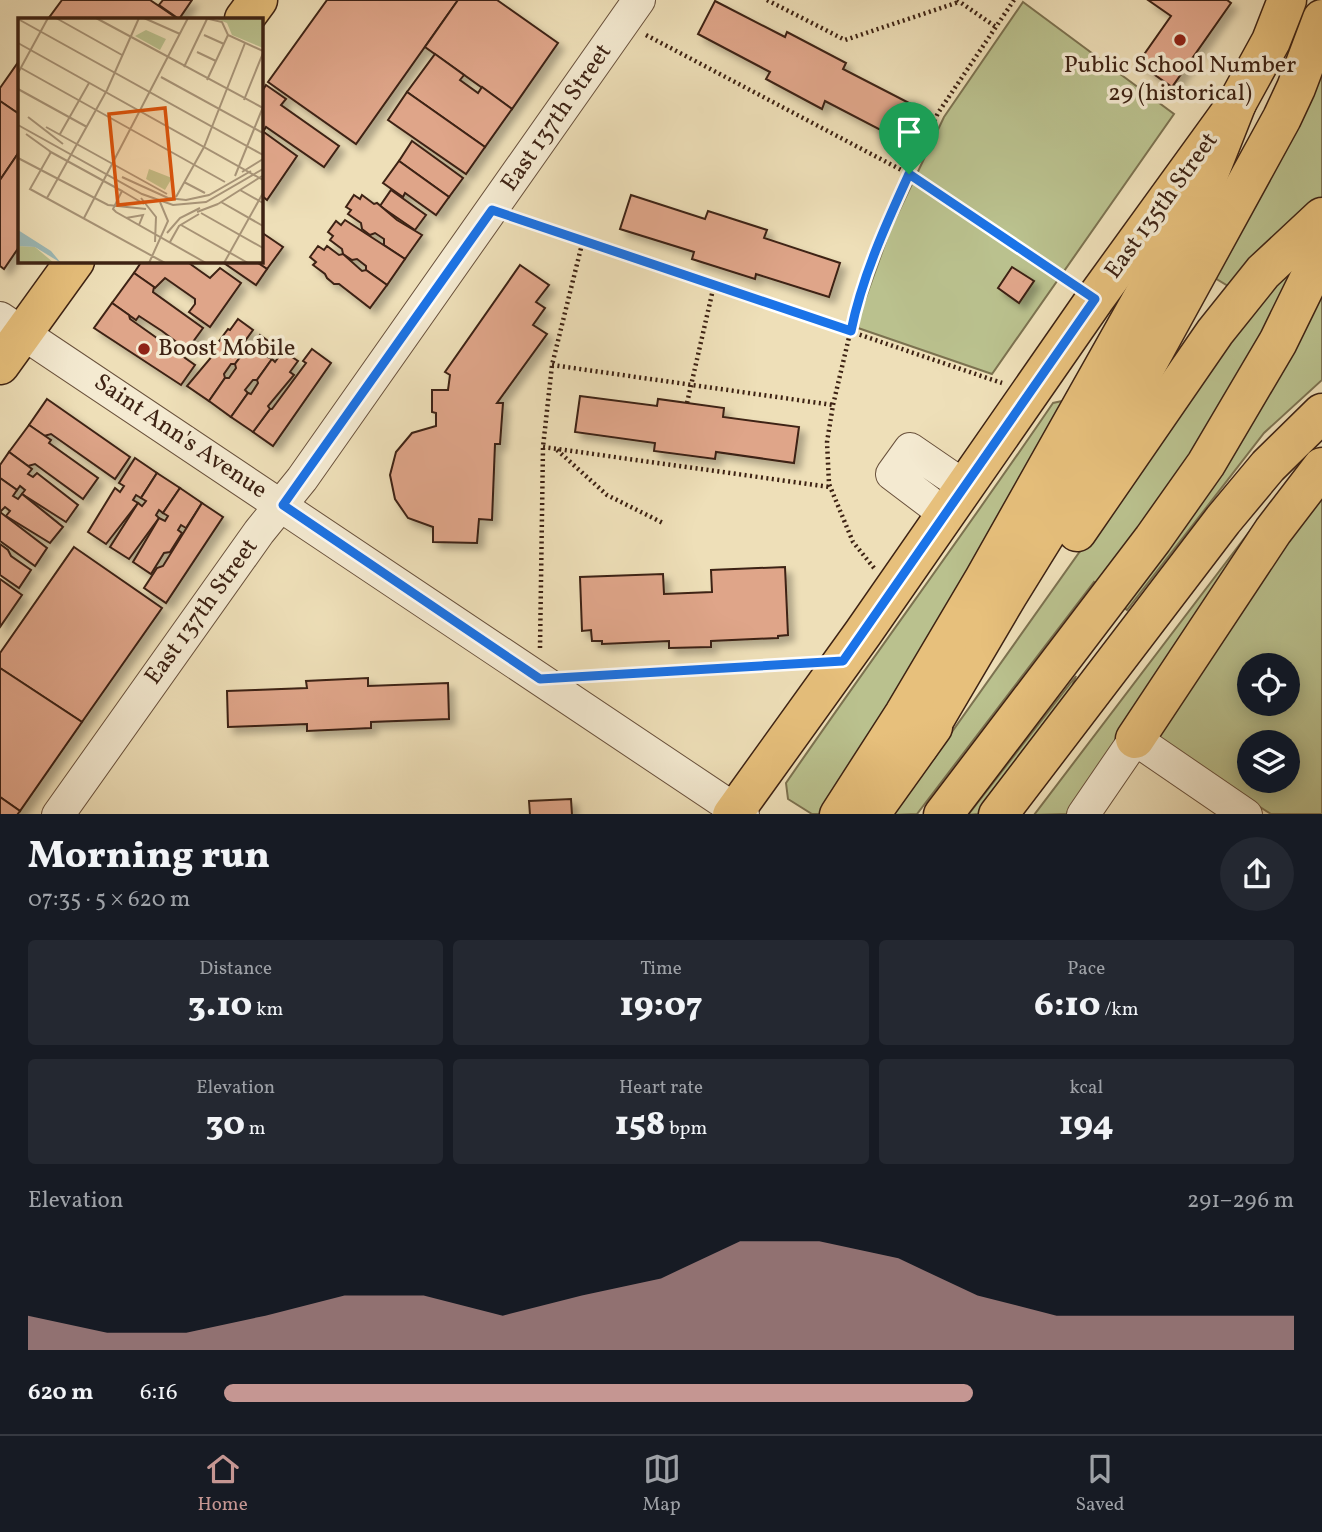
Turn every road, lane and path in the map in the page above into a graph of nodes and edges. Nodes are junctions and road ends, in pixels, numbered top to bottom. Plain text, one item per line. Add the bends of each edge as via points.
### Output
1 (258, 0) edge
2 (766, 0) edge
3 (1014, 0) edge
4 (1287, 0) edge
5 (957, 1) edge
6 (631, 12) edge
7 (245, 18) edge
8 (1322, 19) edge
9 (996, 27) junction
10 (1237, 103) junction
11 (909, 174) junction
12 (492, 210) junction
13 (1322, 217) edge
14 (583, 240) junction
15 (1322, 252) edge
16 (74, 262) edge
17 (714, 285) junction
18 (1095, 299) junction
19 (12, 325) edge
20 (851, 331) junction
21 (0, 365) edge
22 (552, 365) junction
23 (691, 385) junction
24 (1030, 393) junction
25 (687, 403) dead end
26 (833, 405) junction
27 (1322, 414) edge
28 (543, 447) junction
29 (556, 449) junction
30 (1322, 467) edge
31 (831, 487) junction
32 (283, 505) junction
33 (663, 523) dead end
34 (891, 591) junction
35 (843, 661) junction
36 (540, 679) junction
37 (1135, 739) junction
38 (919, 746) junction
39 (737, 813) edge
40 (58, 814) edge
41 (839, 814) edge
42 (870, 814) edge
43 (943, 814) edge
44 (998, 814) edge
45 (1083, 814) edge
46 (1246, 814) edge

1 - 7 main road
2 - 5 path via 845,40
3 - 9 path
4 - 10 main road, East 135th Street via 1271,41
5 - 9 path
6 - 11 path
6 - 12 street, East 137th Street
8 - 38 main road via 1282,118 1118,419
9 - 11 path via 938,114
10 - 18 main road, East 135th Street
10 - 41 main road via 1201,194 984,579
11 - 18 path
11 - 20 path via 885,226
12 - 14 path
12 - 32 street, East 137th Street
13 - 38 main road via 1263,272 1215,332 1025,606
14 - 17 path
14 - 22 path
15 - 43 main road via 1278,342 1212,455
16 - 19 main road
17 - 20 path
17 - 23 path
18 - 24 main road, East 135th Street
19 - 21 main road
19 - 32 street, Saint Ann's Avenue
20 - 24 path
20 - 26 path
22 - 23 path
22 - 28 path
23 - 25 path
23 - 26 path
24 - 34 main road, East 135th Street
26 - 31 path via 827,442
27 - 44 main road via 1223,520
28 - 29 path
28 - 36 path
29 - 31 path
29 - 33 path via 607,495
30 - 37 main road via 1273,531
31 - 34 path via 853,542
32 - 36 street, Saint Ann's Avenue
32 - 40 street, East 137th Street
34 - 35 main road, East 135th Street
35 - 36 path
35 - 39 main road, East 135th Street
36 - 39 street, Saint Ann's Avenue
37 - 45 street
37 - 46 street
38 - 42 main road

